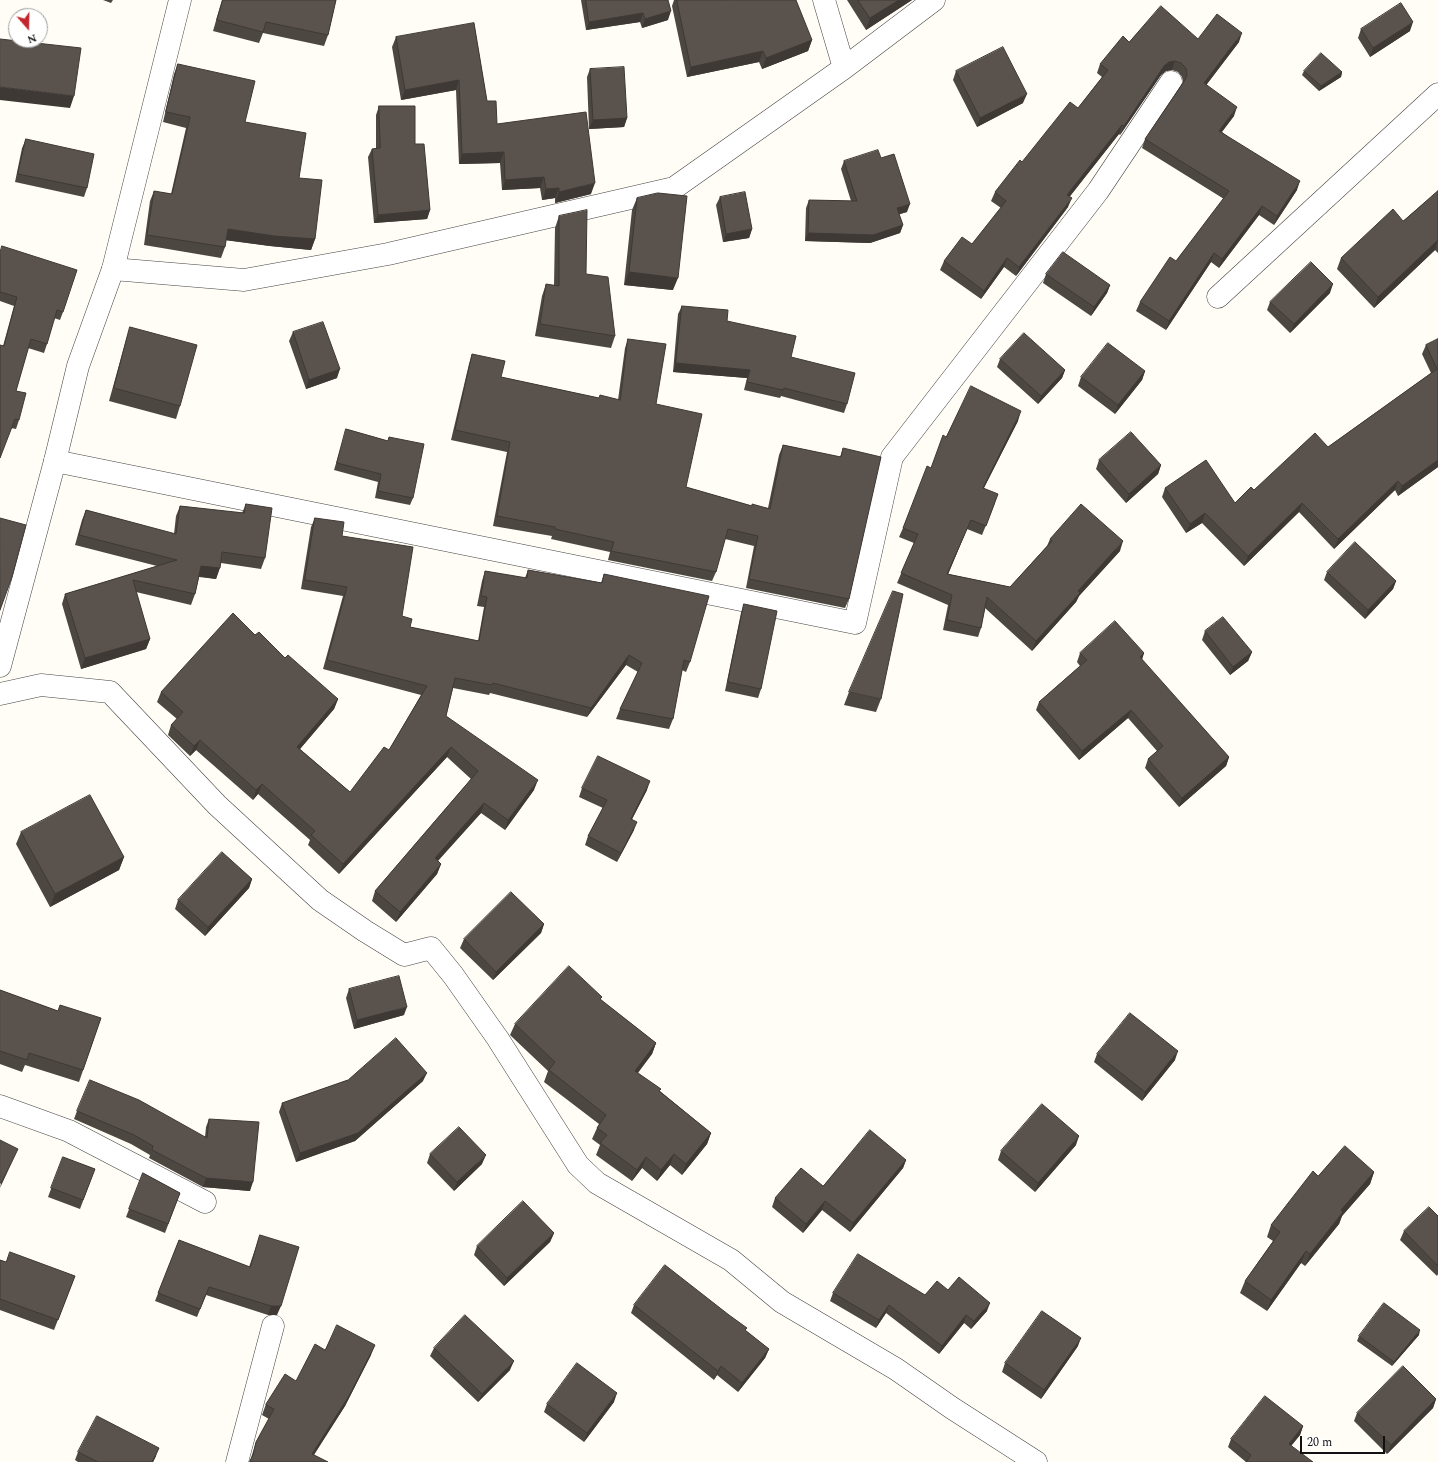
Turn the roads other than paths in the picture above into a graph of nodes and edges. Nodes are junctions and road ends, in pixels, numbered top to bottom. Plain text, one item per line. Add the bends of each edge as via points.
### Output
1 (180, 0) edge
2 (824, 0) edge
3 (934, 0) edge
4 (844, 68) junction
5 (1171, 82) dead end
6 (1438, 94) edge
7 (112, 270) junction
8 (1218, 297) dead end
9 (55, 461) junction
10 (0, 666) edge
11 (0, 694) edge
12 (0, 1106) edge
13 (205, 1202) dead end
14 (273, 1326) dead end
15 (237, 1462) edge
16 (1036, 1462) edge

1 - 7 street
2 - 4 street
3 - 4 street
4 - 7 street via 674,188 388,254 244,280
5 - 9 street via 1098,190 892,456 855,623
6 - 8 street
7 - 9 street via 78,366
9 - 10 street
11 - 16 street via 41,685 110,692 217,805 320,900 404,955 432,948 498,1039 578,1165 597,1182 731,1260 782,1302 896,1369
12 - 13 street via 69,1131
14 - 15 street

